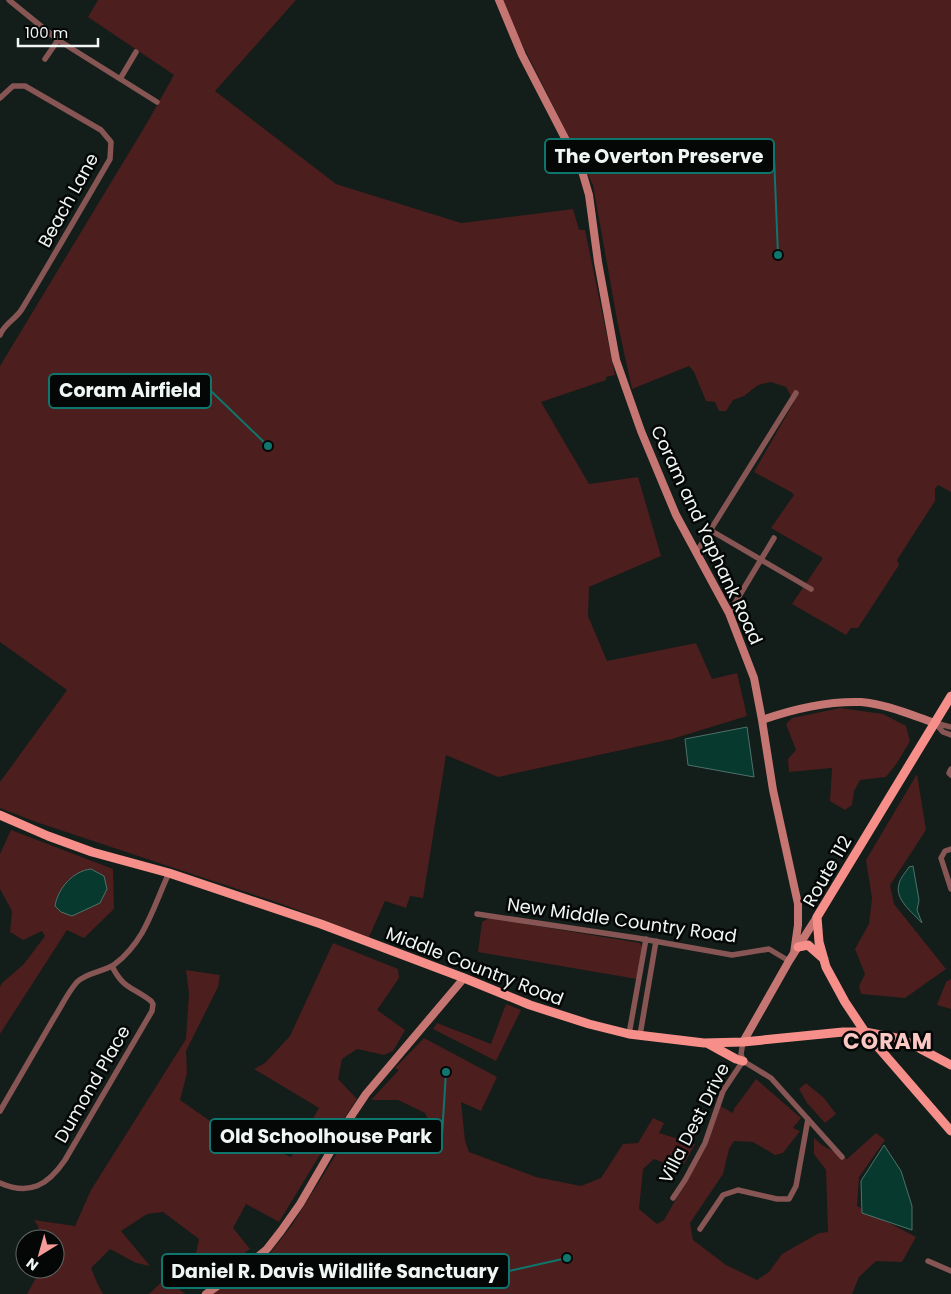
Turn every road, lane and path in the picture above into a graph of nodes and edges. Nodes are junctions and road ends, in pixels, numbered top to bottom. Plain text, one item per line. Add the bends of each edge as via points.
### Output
1 (9, 0) edge
2 (499, 0) edge
3 (58, 40) junction
4 (136, 52) dead end
5 (45, 59) dead end
6 (120, 79) junction
7 (0, 98) edge
8 (156, 102) dead end
9 (1, 331) edge
10 (796, 393) dead end
11 (710, 530) junction
12 (774, 538) dead end
13 (696, 554) junction
14 (761, 559) junction
15 (811, 589) dead end
16 (729, 613) junction
17 (951, 696) edge
18 (762, 720) junction
19 (935, 723) junction
20 (951, 727) edge
21 (951, 735) edge
22 (951, 769) edge
23 (951, 775) edge
24 (0, 815) edge
25 (951, 849) edge
26 (170, 874) junction
27 (951, 890) edge
28 (477, 914) dead end
29 (817, 917) junction
30 (646, 939) junction
31 (656, 941) junction
32 (796, 950) junction
33 (824, 960) junction
34 (789, 961) junction
35 (112, 966) junction
36 (464, 978) junction
37 (865, 1032) junction
38 (629, 1034) junction
39 (640, 1035) junction
40 (743, 1042) junction
41 (707, 1043) junction
42 (743, 1061) junction
43 (951, 1065) edge
44 (0, 1111) edge
45 (808, 1119) junction
46 (951, 1132) edge
47 (842, 1157) dead end
48 (0, 1183) edge
49 (673, 1198) dead end
50 (700, 1229) dead end
51 (928, 1261) dead end
52 (951, 1271) edge
53 (206, 1294) edge

1 - 3 street
2 - 13 main road, Coram and Yaphank Road via 522,55 582,170 616,360 656,470
3 - 5 street
3 - 6 street
4 - 6 street
6 - 8 street
7 - 9 street, Beach Lane via 12,86 25,86 102,130 111,142 110,158 57,252 20,314
10 - 11 street
11 - 13 street
11 - 14 street
12 - 14 street
13 - 16 main road, Coram and Yaphank Road
14 - 15 street
14 - 16 street
16 - 18 main road, Coram and Yaphank Road via 754,678
17 - 19 main road, Route 112
18 - 19 main road via 824,704 861,702
18 - 32 main road, Coram and Yaphank Road via 798,904
19 - 20 street
19 - 21 street
19 - 29 main road, Route 112
22 - 23 street
24 - 26 main road, Middle Country Road via 92,852
25 - 27 street via 941,858
26 - 35 street via 138,942
26 - 36 main road, Middle Country Road via 321,924
28 - 30 street, New Middle Country Road
29 - 32 main road
29 - 33 main road, Route 112
30 - 31 street, New Middle Country Road
30 - 38 street
31 - 34 street, New Middle Country Road via 732,955 768,949
31 - 39 street
32 - 33 main road via 808,945
32 - 34 main road
33 - 37 main road, Route 112 via 845,1002
34 - 40 main road
35 - 44 street via 77,982
35 - 48 street, Dumond Place via 117,977 129,988 151,1001 152,1010 52,1178 23,1189
36 - 38 main road, Middle Country Road via 556,1014
36 - 53 main road via 366,1094 300,1204 267,1249
37 - 40 main road, Middle Country Road
37 - 43 main road, Middle Country Road via 902,1039
37 - 46 main road, Route 112
38 - 39 main road, Middle Country Road
39 - 41 main road, Middle Country Road
40 - 41 main road, Middle Country Road
40 - 42 street
41 - 42 main road
42 - 45 street via 771,1078
42 - 49 street, Villa Dest Drive via 723,1091 705,1143
45 - 47 street
45 - 50 street via 796,1186 789,1199 738,1190 723,1195
51 - 52 street

